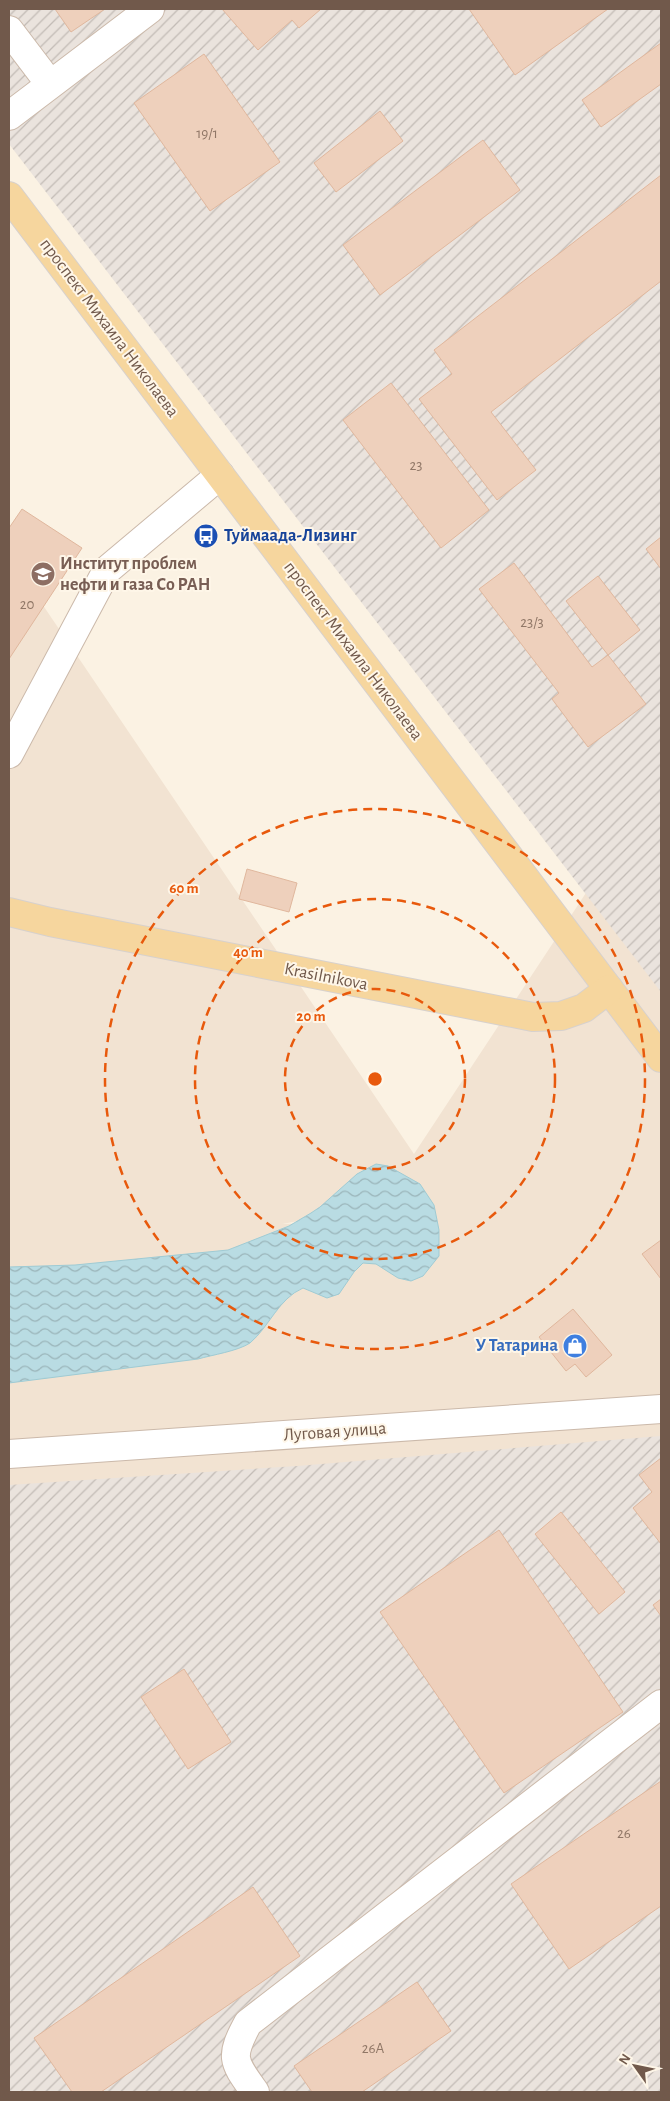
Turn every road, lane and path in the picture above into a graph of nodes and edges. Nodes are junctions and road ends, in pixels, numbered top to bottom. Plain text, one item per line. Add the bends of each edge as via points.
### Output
1 (150, 9) edge
2 (9, 30) edge
3 (50, 84) junction
4 (9, 116) edge
5 (9, 196) edge
6 (220, 474) junction
7 (9, 754) edge
8 (9, 912) edge
9 (609, 989) junction
10 (661, 1058) edge
11 (661, 1409) edge
12 (9, 1454) edge
13 (661, 1704) edge
14 (255, 2092) edge

1 - 3 street
2 - 3 street
3 - 4 street
5 - 6 main road, проспект Михаила Николаева
6 - 7 street via 107,570
6 - 9 main road, проспект Михаила Николаева
8 - 9 main road, Krasilnikova via 533,1018 569,1014 584,1008
9 - 10 main road, проспект Михаила Николаева
11 - 12 street, Луговая улица
13 - 14 street via 248,2023 236,2046 237,2066

